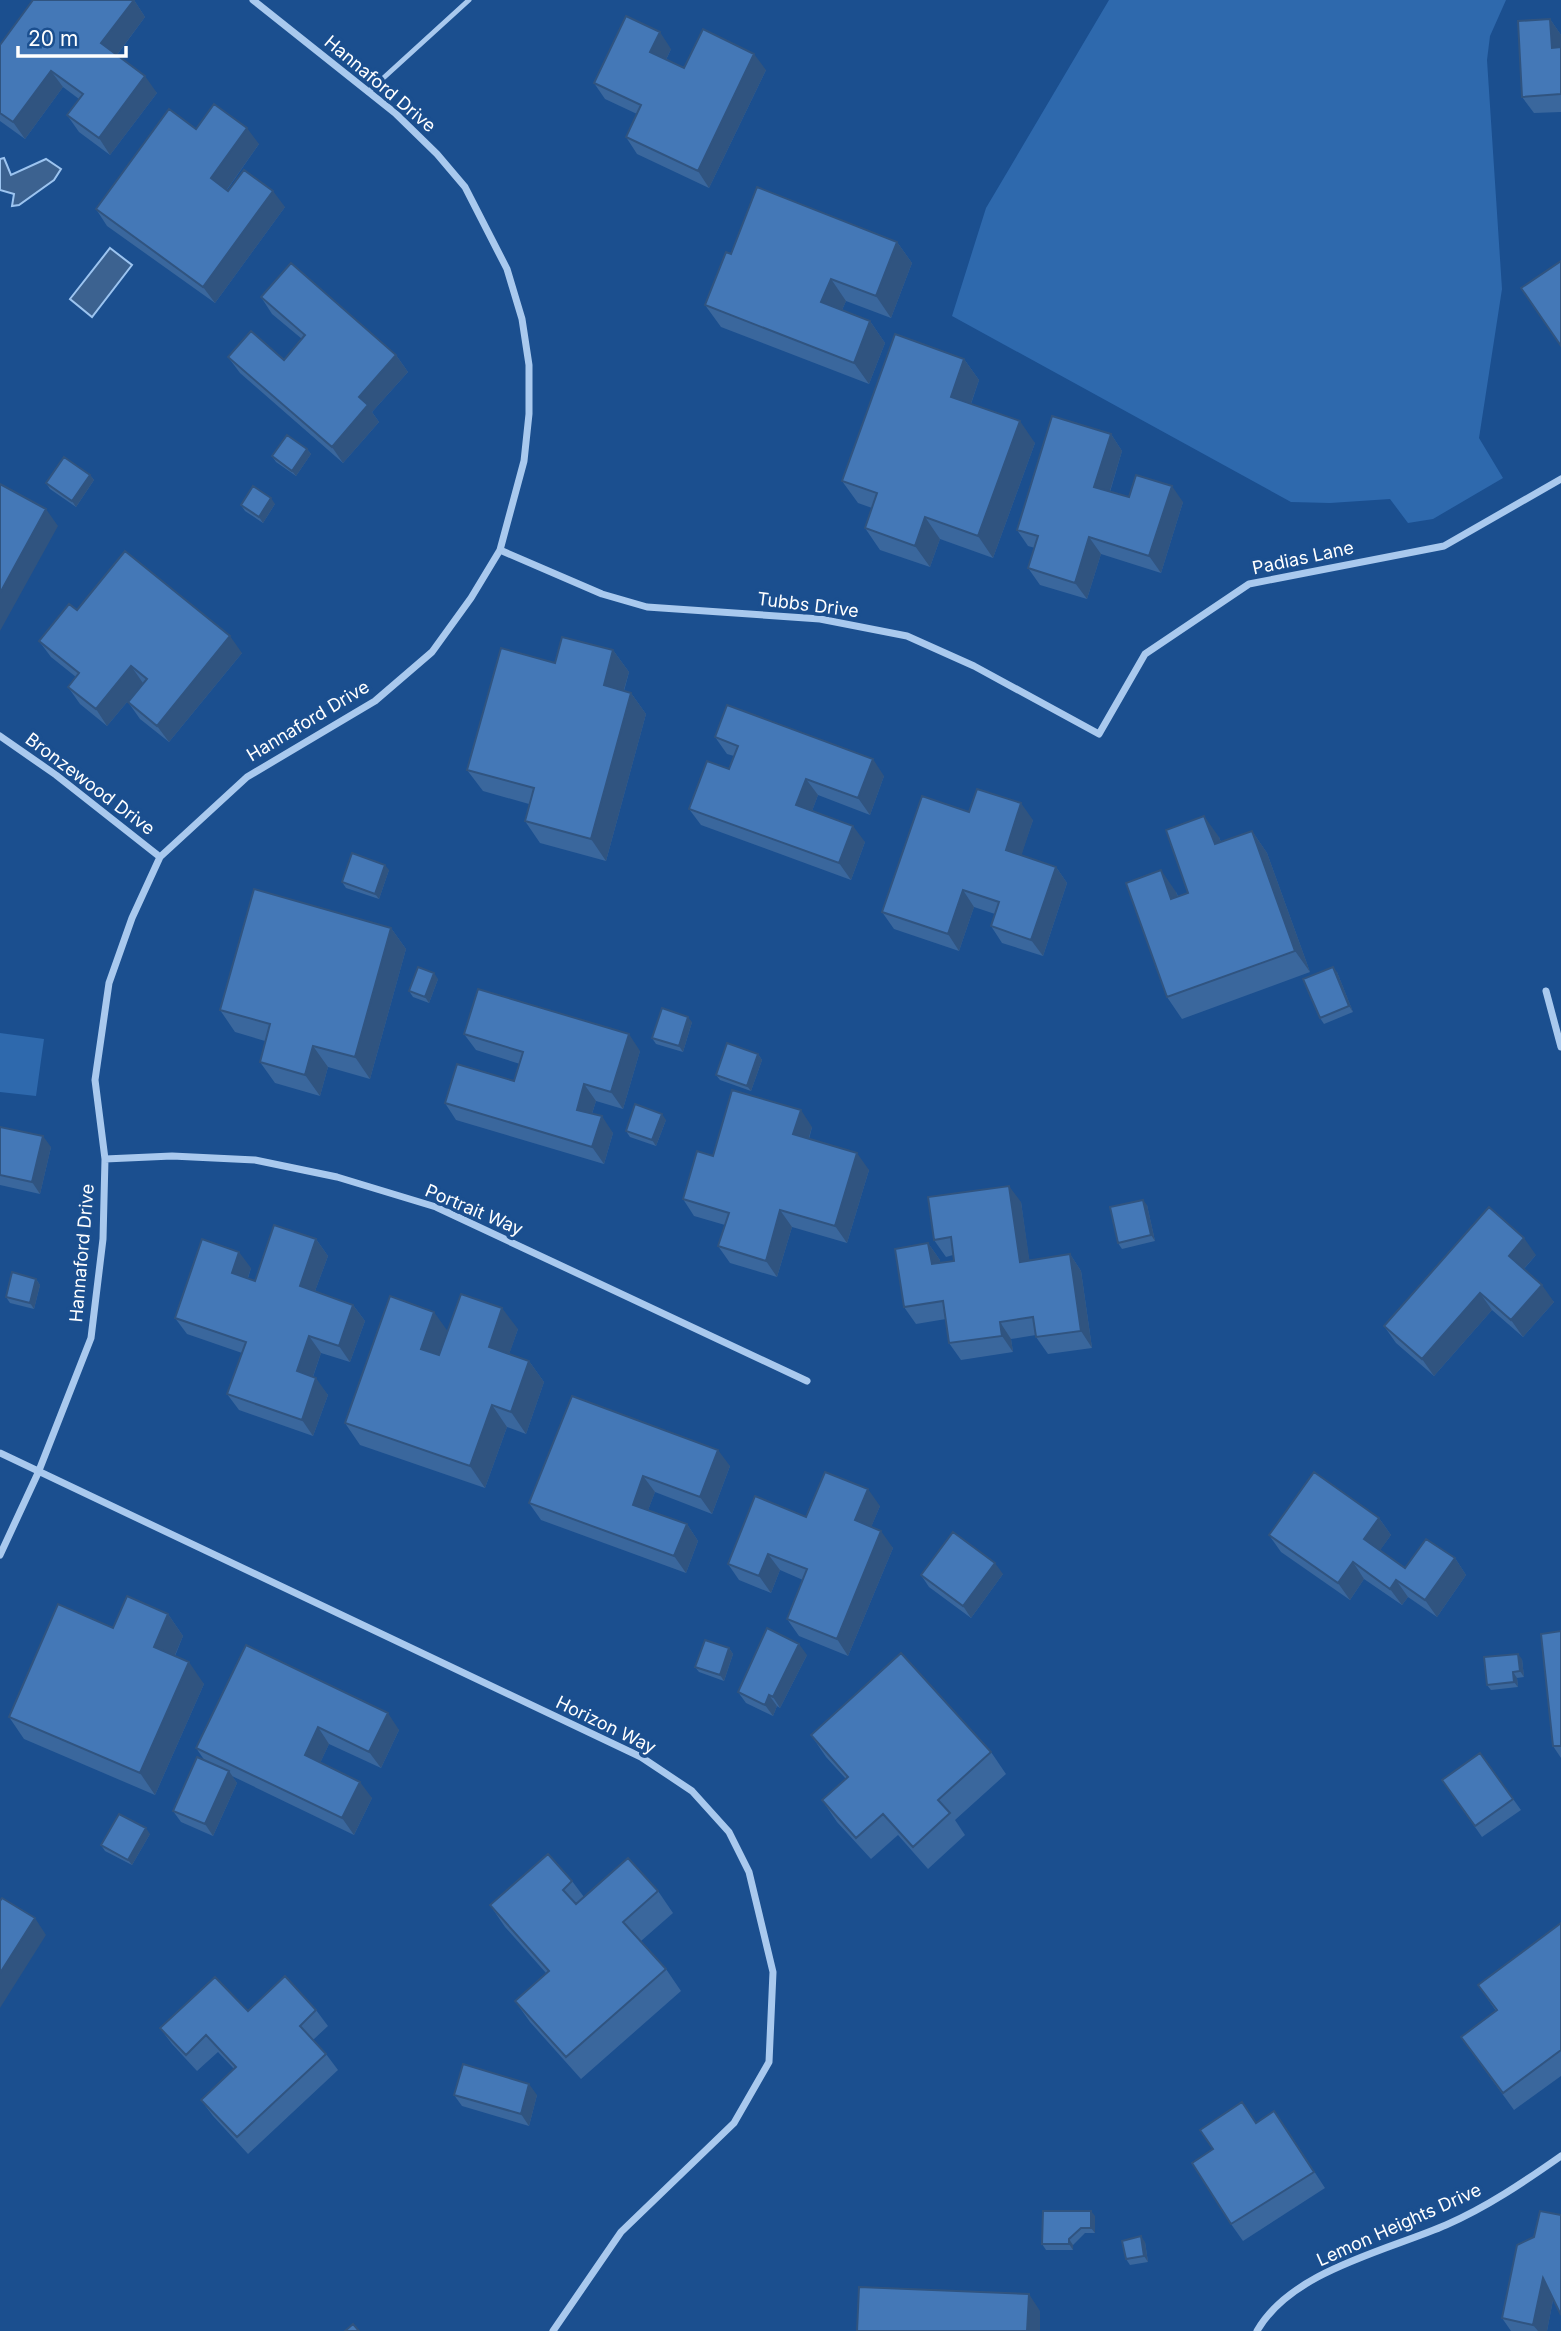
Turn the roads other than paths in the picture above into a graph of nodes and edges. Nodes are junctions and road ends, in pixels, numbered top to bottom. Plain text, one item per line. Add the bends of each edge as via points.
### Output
1 (253, 0) edge
2 (469, 0) edge
3 (368, 93) junction
4 (1561, 479) edge
5 (500, 550) junction
6 (1099, 734) joint
7 (0, 736) edge
8 (160, 857) junction
9 (1546, 991) dead end
10 (1561, 1047) edge
11 (105, 1159) junction
12 (807, 1381) dead end
13 (0, 1453) edge
14 (38, 1473) junction
15 (0, 1555) edge
16 (1561, 2156) edge
17 (553, 2331) edge
18 (1257, 2331) edge

1 - 3 street, Hannaford Drive
2 - 3 lane
3 - 5 street, Hannaford Drive via 438,154 465,187 507,269 522,319 529,365 529,414 524,461
4 - 6 street, Padias Lane via 1444,546 1249,584 1145,654
5 - 6 street, Tubbs Drive via 602,594 647,607 820,619 906,636 974,666
5 - 8 street, Hannaford Drive via 432,652 375,701 247,777
7 - 8 street, Bronzewood Drive
8 - 11 street, Hannaford Drive via 109,984 95,1080
9 - 10 street
11 - 12 street, Portrait Way via 255,1160 337,1177 436,1207
11 - 14 street, Hannaford Drive via 103,1239 91,1338
13 - 14 street, Horizon Way
14 - 15 street, Hannaford Drive
14 - 17 street, Horizon Way via 640,1757 692,1791 729,1832 748,1872 773,1972 769,2062 734,2123 621,2232
16 - 18 street, Lemon Heights Drive via 1500,2198 1312,2281 1279,2303

